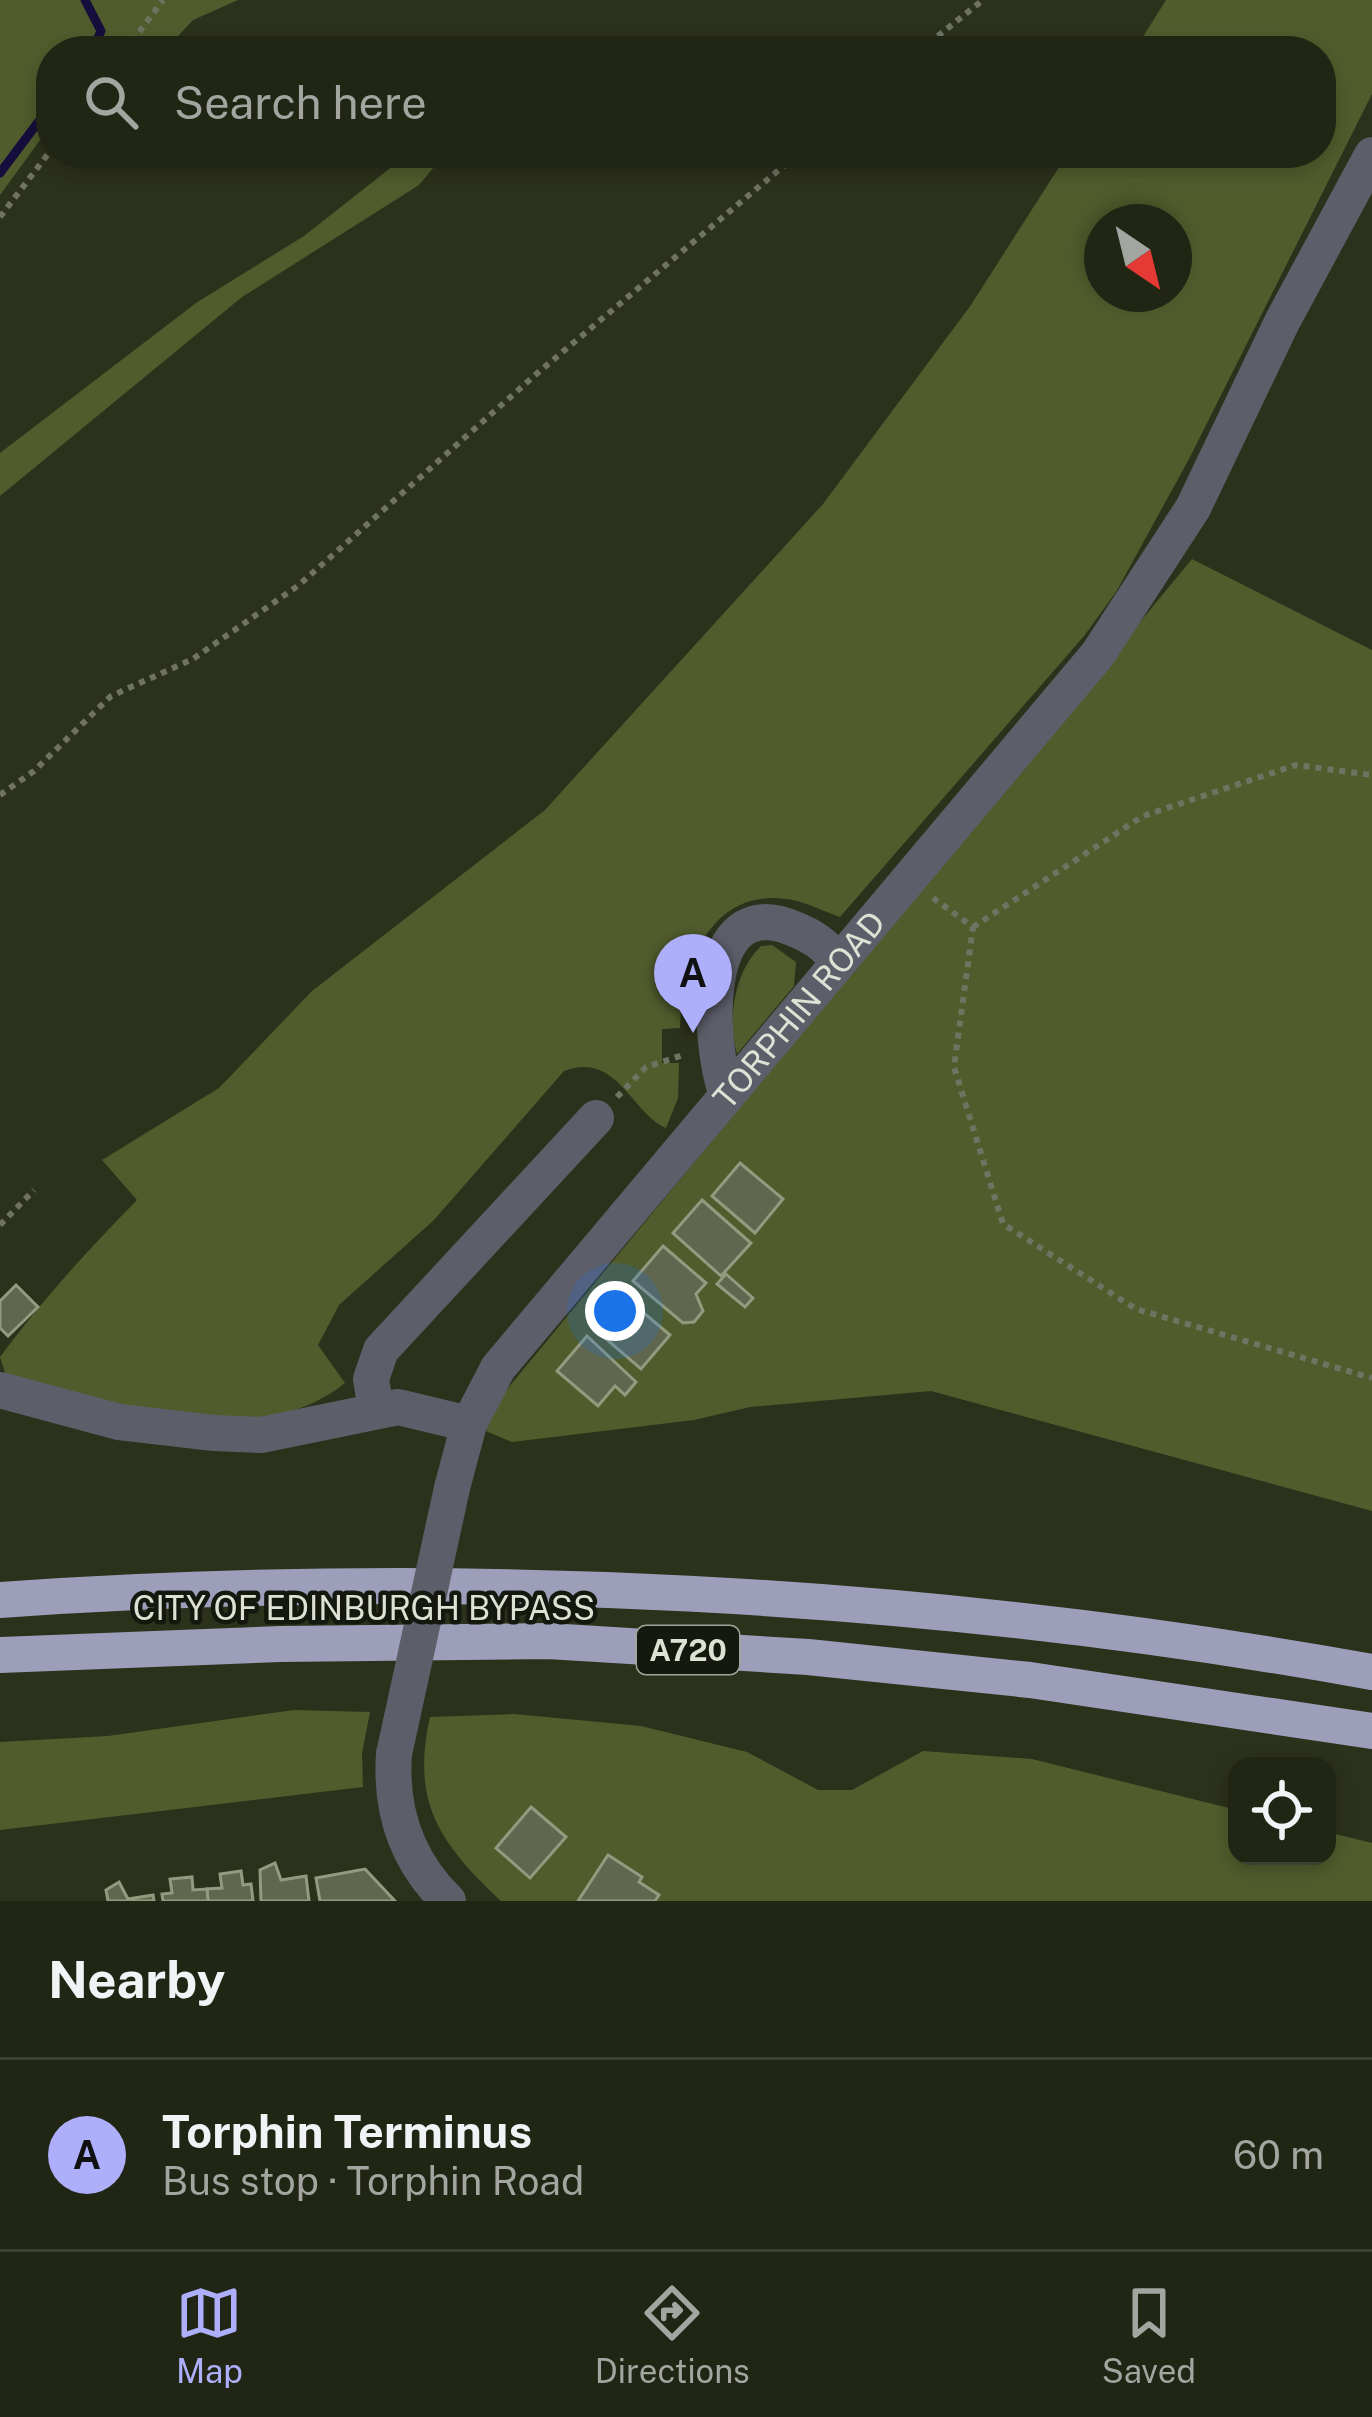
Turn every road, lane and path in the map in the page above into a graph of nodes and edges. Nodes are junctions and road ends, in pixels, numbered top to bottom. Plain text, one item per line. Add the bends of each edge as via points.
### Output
1 (163, 0) edge
2 (983, 0) edge
3 (136, 36) edge
4 (939, 36) edge
5 (1372, 155) edge
6 (37, 168) edge
7 (781, 168) edge
8 (0, 217) edge
9 (1372, 775) edge
10 (0, 795) edge
11 (908, 881) junction
12 (973, 927) junction
13 (837, 961) junction
14 (712, 1046) junction
15 (727, 1095) junction
16 (596, 1118) joint
17 (34, 1190) dead end
18 (0, 1225) edge
19 (1372, 1378) edge
20 (0, 1390) edge
21 (376, 1409) junction
22 (469, 1424) junction
23 (0, 1600) edge
24 (0, 1655) edge
25 (1372, 1672) edge
26 (1372, 1731) edge
27 (448, 1901) edge

1 - 3 path
2 - 4 path
5 - 11 street, TORPHIN ROAD via 1193,508 1098,654
6 - 8 path
7 - 10 path via 299,586 193,659 111,695
9 - 12 path via 1296,765 1143,816
11 - 12 path
11 - 13 street, TORPHIN ROAD
12 - 19 path via 954,1067 1003,1224 1136,1309
13 - 14 street via 803,932 755,922 729,945 713,994
13 - 15 street, TORPHIN ROAD
14 - 15 street
14 - 16 path via 646,1067
15 - 22 street, TORPHIN ROAD via 498,1368
16 - 21 street via 381,1350 371,1378
17 - 18 path
20 - 21 street via 118,1422 238,1434
21 - 22 street
22 - 27 street, TORPHIN ROAD, bridge via 391,1790 413,1857
23 - 25 highway, CITY OF EDINBURGH BYPASS / A720 via 458,1590 765,1599 1111,1634
24 - 26 highway, CITY OF EDINBURGH BYPASS / A720 via 548,1641 1030,1680

